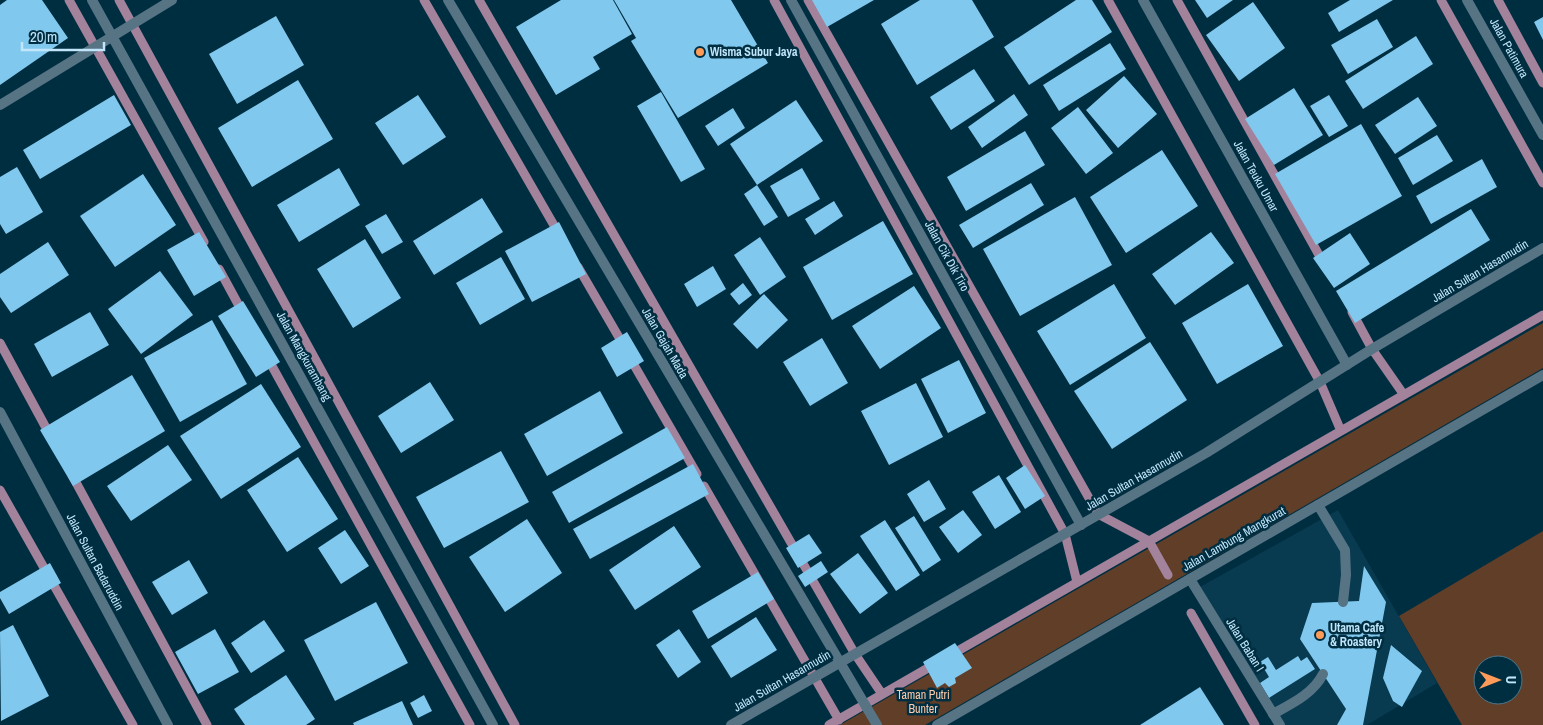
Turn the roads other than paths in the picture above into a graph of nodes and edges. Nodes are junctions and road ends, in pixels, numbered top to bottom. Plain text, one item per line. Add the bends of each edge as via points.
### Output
1 (92, 0) edge
2 (172, 0) edge
3 (448, 0) edge
4 (791, 0) edge
5 (1142, 0) edge
6 (1467, 0) edge
7 (113, 36) junction
8 (0, 105) edge
9 (1543, 135) edge
10 (1543, 248) edge
11 (1347, 365) junction
12 (1543, 375) edge
13 (0, 412) edge
14 (1318, 504) junction
15 (1081, 525) junction
16 (1190, 579) junction
17 (1343, 602) dead end
18 (839, 663) junction
19 (1323, 674) dead end
20 (1273, 714) junction
21 (875, 721) edge
22 (168, 725) edge
23 (493, 725) edge
24 (731, 725) edge
25 (937, 725) edge
26 (1280, 725) edge

1 - 7 street, Jalan Mangkurambang
2 - 7 street
3 - 18 street, Jalan Gajah Mada
4 - 15 street, Jalan Cik Dik Tiro
5 - 11 street, Jalan Teuku Umar
6 - 9 street, Jalan Patimura
7 - 8 street
7 - 23 street, Jalan Mangkurambang
10 - 11 street, Jalan Sultan Hasannudin
11 - 15 street, Jalan Sultan Hasannudin via 1206,453
12 - 14 street, Jalan Lambung Mangkurat
13 - 22 street, Jalan Sultan Badaruddin
14 - 16 street, Jalan Lambung Mangkurat
14 - 17 street via 1345,550
15 - 18 street, Jalan Sultan Hasannudin
16 - 20 street, Jalan Baban I
16 - 25 street, Jalan Lambung Mangkurat
18 - 21 street, Jalan Gajah Mada
18 - 24 street, Jalan Sultan Hasannudin
19 - 20 street via 1303,697
20 - 26 street, Jalan Baban I

